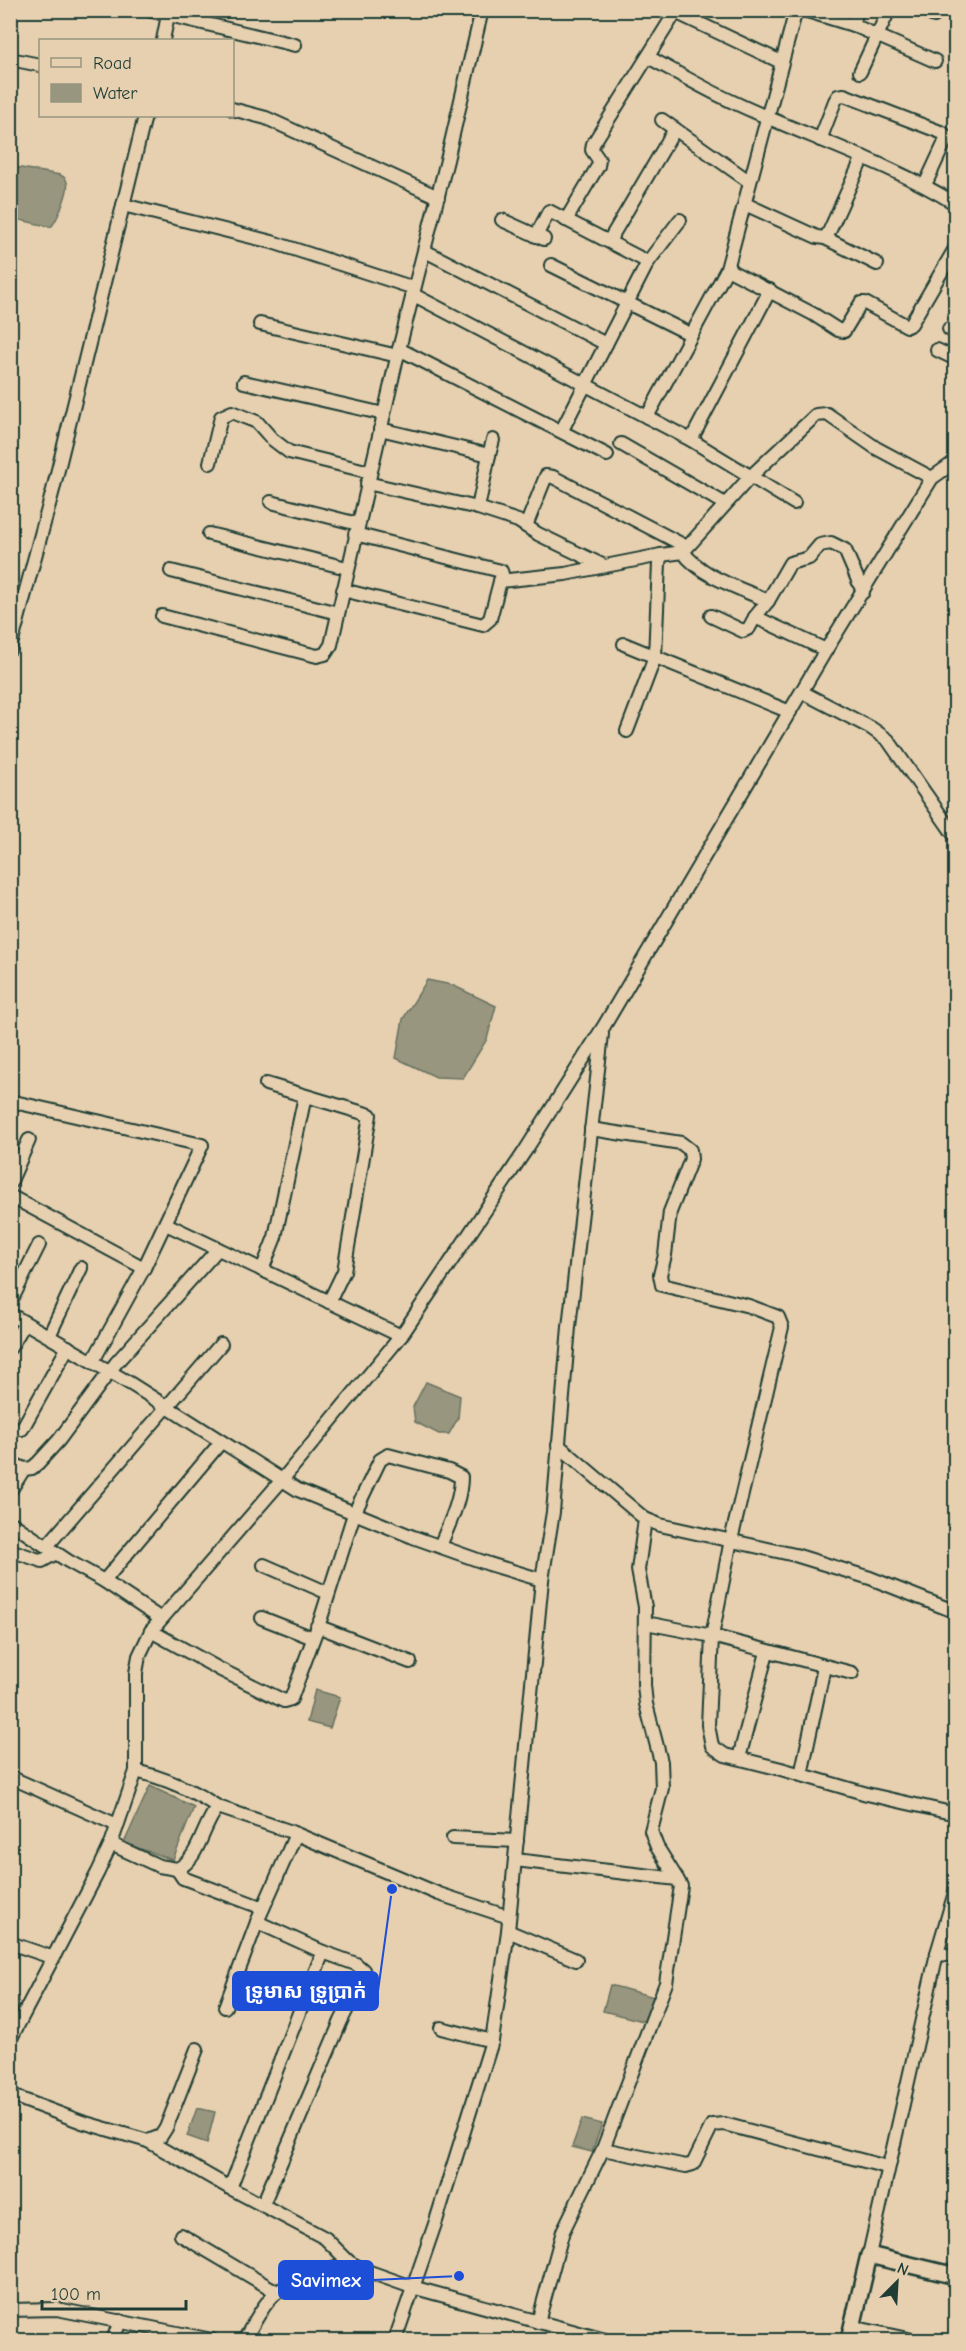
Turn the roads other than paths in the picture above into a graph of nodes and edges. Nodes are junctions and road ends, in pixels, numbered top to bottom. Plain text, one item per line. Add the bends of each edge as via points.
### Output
1 (148, 10) edge
2 (482, 10) edge
3 (796, 10) edge
4 (804, 10) edge
5 (858, 10) edge
6 (889, 10) edge
7 (920, 10) edge
8 (673, 12) edge
9 (169, 13) edge
10 (825, 14) edge
11 (933, 16) dead end
12 (853, 26) junction
13 (877, 37) junction
14 (163, 39) edge
15 (294, 45) dead end
16 (648, 57) junction
17 (10, 59) edge
18 (935, 61) dead end
19 (781, 62) junction
20 (39, 65) edge
21 (860, 72) dead end
22 (234, 110) edge
23 (768, 116) junction
24 (145, 117) edge
25 (662, 120) dead end
26 (675, 129) junction
27 (820, 140) junction
28 (863, 157) junction
29 (750, 182) junction
30 (925, 185) junction
31 (438, 197) junction
32 (746, 204) junction
33 (956, 204) edge
34 (123, 205) junction
35 (566, 219) junction
36 (502, 220) dead end
37 (680, 220) dead end
38 (825, 238) junction
39 (609, 241) junction
40 (956, 247) edge
41 (425, 251) junction
42 (648, 262) junction
43 (877, 264) dead end
44 (551, 265) dead end
45 (728, 269) junction
46 (770, 290) junction
47 (413, 291) junction
48 (627, 302) junction
49 (260, 324) dead end
50 (690, 334) junction
51 (606, 344) junction
52 (937, 350) dead end
53 (398, 352) junction
54 (956, 359) edge
55 (244, 382) dead end
56 (585, 384) junction
57 (384, 414) junction
58 (646, 417) junction
59 (380, 429) junction
60 (562, 430) junction
61 (493, 440) dead end
62 (691, 440) junction
63 (621, 444) dead end
64 (489, 455) junction
65 (607, 455) dead end
66 (956, 461) edge
67 (210, 464) dead end
68 (750, 477) junction
69 (369, 478) junction
70 (932, 478) junction
71 (271, 502) dead end
72 (794, 503) dead end
73 (725, 504) junction
74 (478, 508) junction
75 (526, 526) junction
76 (356, 529) junction
77 (209, 534) dead end
78 (685, 549) junction
79 (661, 555) junction
80 (604, 566) junction
81 (347, 568) junction
82 (171, 571) dead end
83 (500, 581) junction
84 (343, 590) junction
85 (863, 592) junction
86 (768, 601) junction
87 (338, 612) junction
88 (162, 616) dead end
89 (711, 616) dead end
90 (755, 617) junction
91 (624, 644) dead end
92 (10, 649) edge
93 (826, 650) junction
94 (655, 657) junction
95 (802, 692) junction
96 (790, 712) junction
97 (627, 731) dead end
98 (955, 836) edge
99 (604, 1026) junction
100 (266, 1084) dead end
101 (305, 1096) junction
102 (10, 1101) edge
103 (591, 1129) junction
104 (29, 1140) dead end
105 (10, 1183) edge
106 (10, 1196) edge
107 (166, 1224) junction
108 (39, 1245) dead end
109 (218, 1249) junction
110 (81, 1268) dead end
111 (144, 1268) junction
112 (262, 1270) junction
113 (329, 1302) junction
114 (10, 1304) edge
115 (10, 1314) edge
116 (25, 1323) junction
117 (49, 1336) junction
118 (401, 1336) junction
119 (221, 1344) dead end
120 (68, 1347) junction
121 (10, 1348) edge
122 (93, 1361) junction
123 (110, 1371) junction
124 (166, 1407) junction
125 (22, 1429) dead end
126 (221, 1442) junction
127 (558, 1445) junction
128 (10, 1462) edge
129 (24, 1469) junction
130 (282, 1480) junction
131 (10, 1491) edge
132 (354, 1514) junction
133 (645, 1519) junction
134 (10, 1522) edge
135 (731, 1540) junction
136 (440, 1546) junction
137 (10, 1550) edge
138 (51, 1550) junction
139 (264, 1566) dead end
140 (542, 1580) junction
141 (104, 1581) junction
142 (328, 1593) junction
143 (956, 1612) edge
144 (262, 1618) dead end
145 (161, 1619) junction
146 (646, 1623) junction
147 (151, 1631) junction
148 (315, 1632) junction
149 (712, 1636) junction
150 (767, 1652) junction
151 (410, 1662) dead end
152 (824, 1667) junction
153 (852, 1673) dead end
154 (739, 1758) junction
155 (135, 1771) junction
156 (801, 1775) junction
157 (10, 1777) edge
158 (218, 1807) junction
159 (956, 1814) edge
160 (117, 1825) junction
161 (296, 1834) junction
162 (453, 1838) dead end
163 (517, 1840) junction
164 (111, 1844) junction
165 (515, 1860) junction
166 (177, 1869) junction
167 (676, 1879) junction
168 (956, 1889) edge
169 (263, 1908) junction
170 (509, 1917) junction
171 (257, 1922) junction
172 (508, 1931) junction
173 (10, 1943) edge
174 (322, 1952) junction
175 (938, 1953) junction
176 (956, 1957) edge
177 (54, 1958) junction
178 (576, 1960) dead end
179 (225, 2007) dead end
180 (441, 2028) dead end
181 (10, 2040) edge
182 (492, 2040) junction
183 (197, 2049) dead end
184 (10, 2095) edge
185 (148, 2141) junction
186 (603, 2149) junction
187 (887, 2168) junction
188 (230, 2188) junction
189 (263, 2204) junction
190 (181, 2235) dead end
191 (868, 2255) junction
192 (349, 2262) junction
193 (956, 2276) edge
194 (412, 2287) junction
195 (277, 2292) junction
196 (10, 2310) edge
197 (120, 2321) junction
198 (538, 2322) junction
199 (850, 2334) edge
200 (192, 2338) edge
201 (589, 2338) edge
202 (113, 2340) edge
203 (212, 2340) edge
204 (244, 2340) edge
205 (395, 2340) edge
206 (605, 2340) edge
207 (912, 2340) edge

1 - 9 street
2 - 31 street
3 - 19 street
4 - 10 street
5 - 12 street
6 - 13 street
7 - 11 street
8 - 16 street
8 - 19 street
9 - 14 street
9 - 15 street
10 - 12 street
12 - 13 street
13 - 18 street
13 - 21 street
16 - 23 street via 734,103
16 - 35 street via 593,144 598,166
17 - 20 street
19 - 23 street
22 - 31 street via 266,118
23 - 27 street
23 - 29 street
24 - 34 street
25 - 26 street
26 - 29 street
26 - 39 street
27 - 28 street
27 - 30 street via 835,101 844,95 943,133 944,144
28 - 30 street
28 - 38 street
29 - 32 street
30 - 33 street
31 - 41 street
32 - 38 street
32 - 45 street
34 - 47 street via 272,242
34 - 92 street
35 - 36 street via 549,211 540,237
35 - 39 street
37 - 42 street
38 - 43 street
39 - 42 street
40 - 46 street via 907,326 861,303 841,331
41 - 47 street
41 - 51 street
42 - 48 street
44 - 48 street
45 - 46 street
45 - 50 street
46 - 62 street
47 - 53 street
47 - 56 street
48 - 50 street
48 - 51 street
49 - 53 street
50 - 58 street
51 - 56 street
52 - 54 street
53 - 57 street
53 - 60 street
55 - 57 street
56 - 58 street
56 - 60 street
57 - 59 street
58 - 62 street
59 - 64 street
59 - 69 street
60 - 65 street
61 - 64 street
62 - 68 street
63 - 73 street
64 - 74 street
66 - 70 street
67 - 69 street via 221,417 232,412 257,422 289,452
68 - 70 street via 821,413
68 - 72 street
68 - 73 street
69 - 74 street
69 - 76 street
70 - 85 street
71 - 76 street
73 - 78 street
74 - 75 street
75 - 78 street via 546,476 553,477
75 - 80 street
76 - 81 street
76 - 83 street via 501,571
77 - 81 street
78 - 79 street
78 - 86 street via 692,563 706,573
79 - 80 street
79 - 94 street
80 - 83 street
81 - 84 street
82 - 87 street
83 - 84 street via 490,620 483,625
84 - 87 street
85 - 86 street via 845,550 831,543 820,545 809,558 790,563
85 - 93 street
86 - 90 street
87 - 88 street via 331,645 325,654 316,656
89 - 90 street via 743,631
90 - 93 street
91 - 94 street
93 - 95 street
94 - 96 street
94 - 97 street
95 - 96 street
95 - 98 street via 888,740
96 - 99 street
99 - 103 street
99 - 118 street
100 - 101 street
101 - 112 street via 275,1237
101 - 113 street via 370,1115 344,1271
102 - 107 street via 202,1144
103 - 127 street
103 - 135 street via 681,1143 690,1149 691,1159 670,1212 660,1275 662,1285 749,1306 778,1317 782,1327
104 - 105 street
106 - 111 street
107 - 109 street
107 - 111 street
108 - 114 street
109 - 112 street
109 - 123 street
110 - 117 street
111 - 122 street
112 - 113 street
113 - 118 street
115 - 116 street
116 - 117 street
116 - 121 street
117 - 120 street
118 - 130 street
119 - 124 street
120 - 122 street
120 - 125 street
122 - 123 street
123 - 124 street
123 - 129 street via 59,1440 32,1468
124 - 126 street
124 - 138 street
126 - 130 street
126 - 141 street
127 - 133 street
127 - 140 street
128 - 129 street
129 - 131 street
130 - 132 street
130 - 145 street
132 - 136 street
132 - 136 street via 374,1470 387,1455 449,1471 461,1477 461,1488
132 - 142 street
133 - 135 street
133 - 146 street via 638,1570
134 - 138 street
135 - 143 street via 870,1578
135 - 149 street
136 - 140 street
137 - 138 street via 42,1561
138 - 141 street
139 - 142 street
140 - 163 street
141 - 145 street
142 - 148 street
144 - 148 street
145 - 147 street
146 - 149 street
146 - 167 street via 644,1685 661,1762 662,1788 651,1831
147 - 148 street via 284,1701 291,1699
147 - 155 street via 136,1673
148 - 151 street
149 - 150 street
149 - 154 street via 710,1740 718,1752
150 - 152 street
150 - 154 street
152 - 153 street
152 - 156 street
154 - 156 street
155 - 158 street via 193,1792
155 - 160 street
156 - 159 street
157 - 160 street
158 - 161 street
158 - 166 street via 190,1861
160 - 164 street
161 - 169 street
161 - 170 street via 439,1894
162 - 163 street
163 - 165 street
164 - 166 street via 159,1866
164 - 177 street
165 - 167 street
165 - 170 street
166 - 169 street via 183,1878
167 - 186 street via 681,1886 666,1983
168 - 175 street
169 - 171 street
170 - 172 street
171 - 174 street
171 - 179 street
172 - 178 street
172 - 182 street
173 - 177 street
174 - 188 street
174 - 189 street via 356,1964 363,1970 361,1981
175 - 176 street
175 - 187 street
177 - 181 street
180 - 182 street
182 - 194 street
183 - 185 street via 166,2128 161,2136
184 - 185 street via 92,2126
185 - 188 street
186 - 187 street via 686,2166 693,2164 712,2125 724,2124
186 - 198 street via 563,2231
187 - 191 street
188 - 189 street
189 - 192 street via 325,2238
190 - 195 street
191 - 193 street
191 - 199 street
192 - 194 street
192 - 195 street
194 - 198 street
194 - 205 street
195 - 204 street via 269,2298
196 - 197 street via 57,2309
197 - 200 street
197 - 202 street
198 - 201 street
199 - 207 street
200 - 203 street
201 - 206 street

